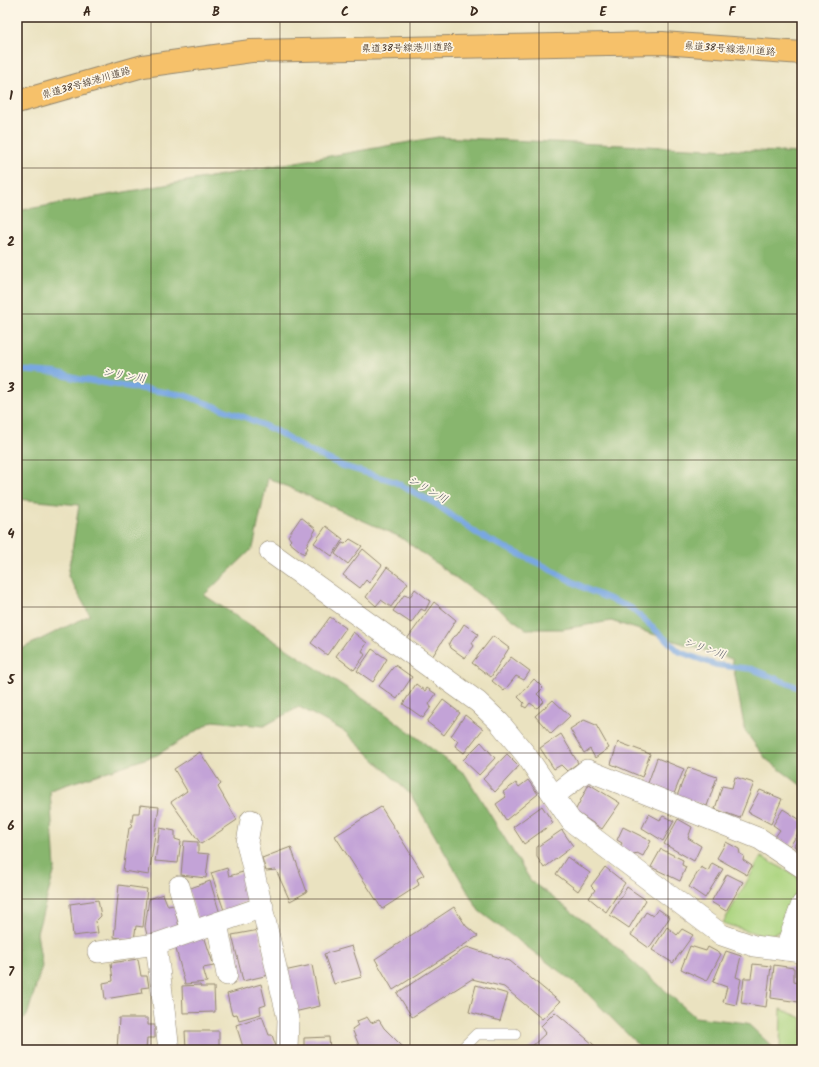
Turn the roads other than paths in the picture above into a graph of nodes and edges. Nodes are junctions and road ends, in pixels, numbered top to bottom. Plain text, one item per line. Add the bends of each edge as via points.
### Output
1 (802, 53) edge
2 (17, 102) edge
3 (270, 552) dead end
4 (554, 796) junction
5 (251, 820) dead end
6 (802, 867) edge
7 (179, 886) dead end
8 (802, 904) edge
9 (263, 907) junction
10 (217, 923) junction
11 (192, 932) junction
12 (156, 944) junction
13 (793, 951) edge
14 (98, 952) dead end
15 (227, 975) dead end
16 (515, 1034) dead end
17 (169, 1050) edge
18 (287, 1050) edge
19 (461, 1050) edge

1 - 2 main road, 県道38号線港川道路 via 662,43 251,50 143,66
3 - 4 street via 478,702 499,722 526,755
4 - 6 street via 587,770 760,839
4 - 13 street via 571,821 722,935 754,946
5 - 9 street via 248,843
7 - 11 street
8 - 13 street
9 - 10 street
9 - 18 street via 288,1019
10 - 11 street
10 - 15 street
11 - 12 street
12 - 14 street
12 - 17 street
16 - 19 lane via 477,1034

